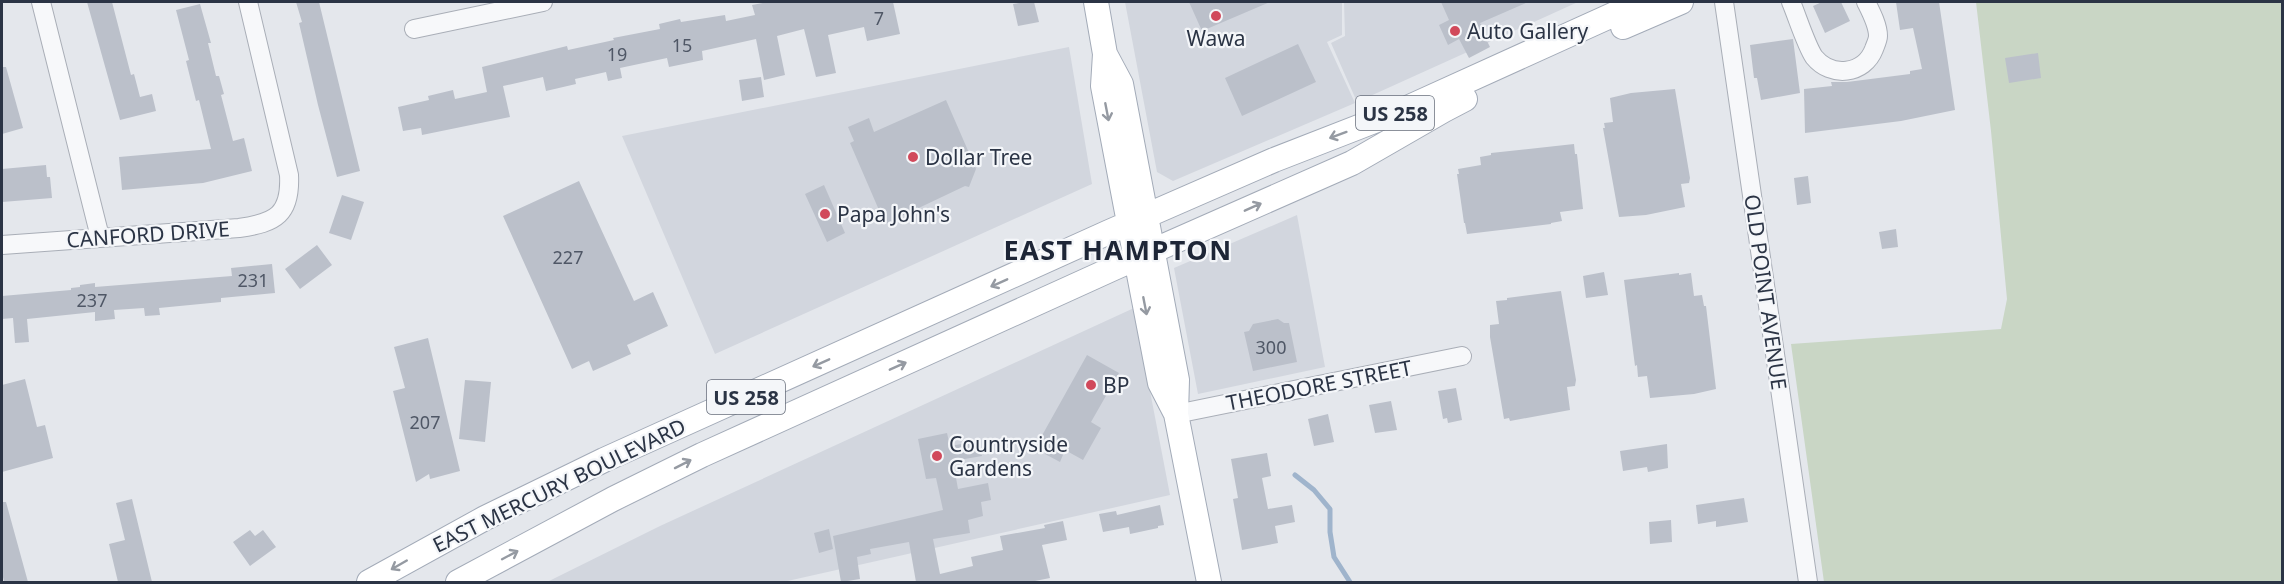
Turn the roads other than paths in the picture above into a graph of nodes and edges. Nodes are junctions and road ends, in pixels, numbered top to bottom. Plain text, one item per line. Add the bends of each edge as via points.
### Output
1 (41, 2) edge
2 (248, 2) edge
3 (543, 2) edge
4 (1096, 2) edge
5 (1641, 2) edge
6 (1681, 2) edge
7 (1725, 2) edge
8 (1791, 2) edge
9 (1866, 2) edge
10 (414, 29) dead end
11 (1137, 220) junction
12 (100, 237) junction
13 (2, 245) edge
14 (1144, 255) junction
15 (1462, 356) dead end
16 (1176, 414) junction
17 (369, 582) edge
18 (458, 582) edge
19 (1209, 582) edge
20 (1808, 582) edge

1 - 12 street
2 - 12 street, CANFORD DRIVE via 286,153 290,191 287,205 280,214 257,226
3 - 10 street
4 - 11 main road via 1105,54 1103,86
5 -> 11 main road, EAST MERCURY BOULEVARD / US 258 via 1413,106 1283,156
14 -> 6 main road, EAST MERCURY BOULEVARD / US 258 via 1352,163 1444,110
7 - 20 street, OLD POINT AVENUE
8 - 9 street via 1814,56 1834,71 1862,66 1870,58 1878,37
11 - 14 main road
11 -> 17 main road, EAST MERCURY BOULEVARD / US 258 via 585,469
12 - 13 street, CANFORD DRIVE
14 - 16 main road via 1177,380
18 -> 14 main road, EAST MERCURY BOULEVARD / US 258 via 702,455
15 - 16 street, THEODORE STREET
16 - 19 main road

